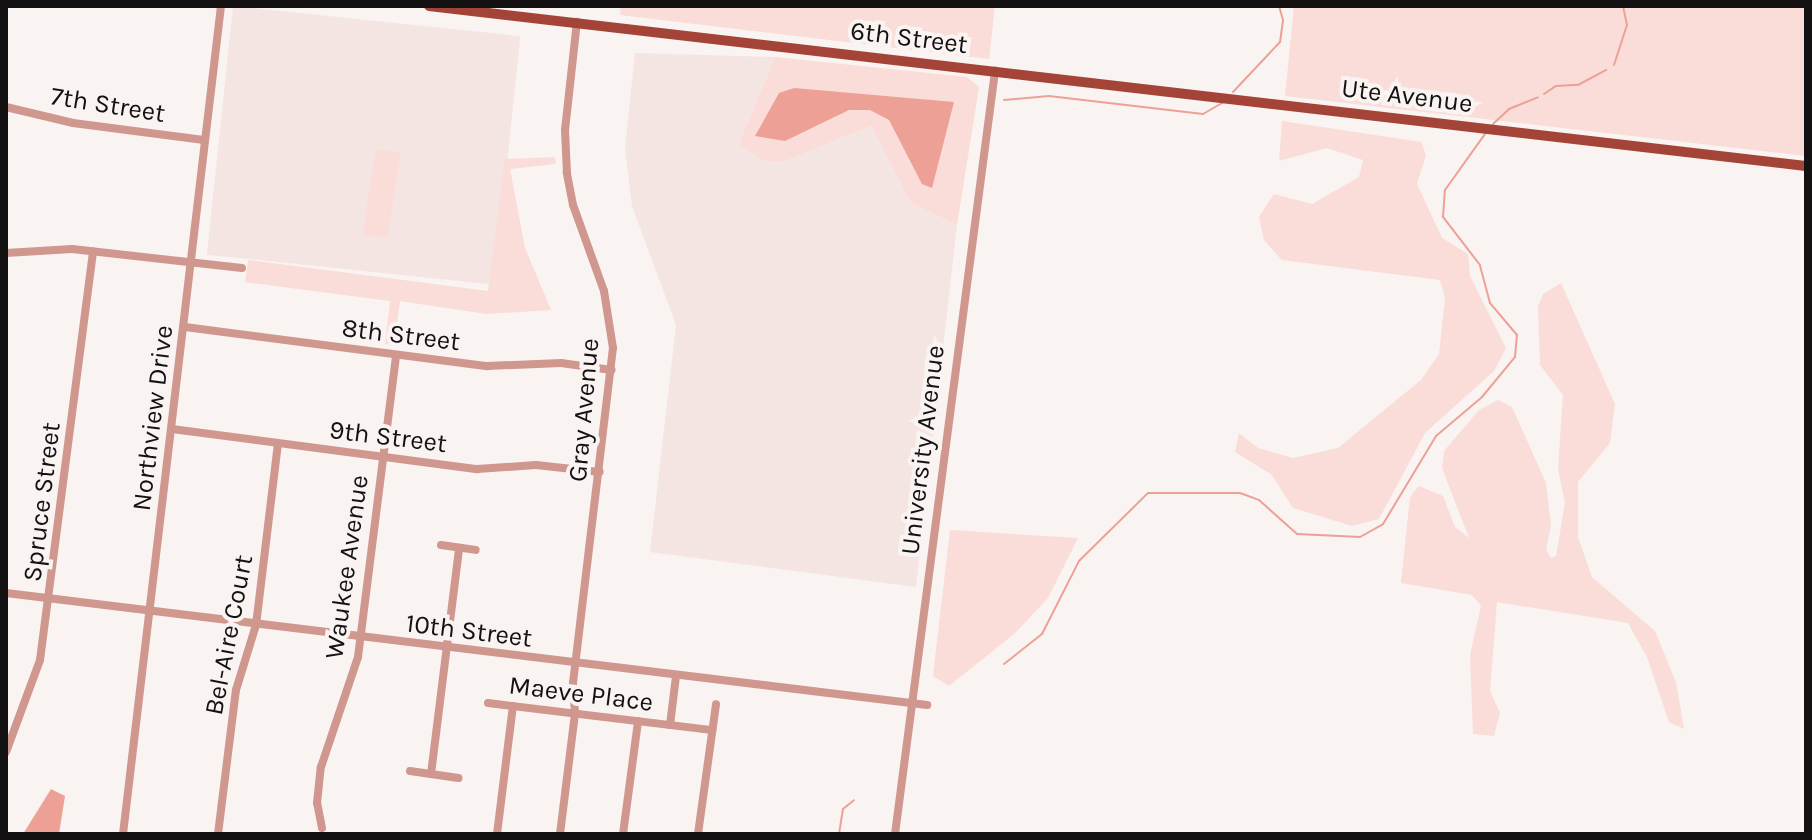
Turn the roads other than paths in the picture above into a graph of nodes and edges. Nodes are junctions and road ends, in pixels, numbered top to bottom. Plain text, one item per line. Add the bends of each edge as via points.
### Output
1 (221, 6) edge
2 (429, 6) edge
3 (448, 7) edge
4 (577, 22) junction
5 (998, 72) junction
6 (6, 107) edge
7 (204, 140) junction
8 (1806, 166) edge
9 (93, 251) junction
10 (6, 253) edge
11 (189, 262) junction
12 (242, 268) dead end
13 (185, 327) junction
14 (396, 355) junction
15 (612, 370) junction
16 (172, 429) junction
17 (278, 443) junction
18 (383, 457) junction
19 (600, 472) junction
20 (441, 545) dead end
21 (459, 548) junction
22 (476, 550) dead end
23 (6, 593) edge
24 (50, 599) junction
25 (149, 612) junction
26 (256, 625) junction
27 (361, 639) junction
28 (446, 648) junction
29 (576, 664) junction
30 (676, 676) junction
31 (488, 703) dead end
32 (911, 703) junction
33 (716, 704) dead end
34 (927, 705) dead end
35 (513, 706) junction
36 (575, 713) junction
37 (638, 721) junction
38 (670, 725) junction
39 (712, 730) junction
40 (6, 752) edge
41 (410, 771) dead end
42 (431, 774) junction
43 (458, 778) dead end
44 (322, 828) dead end
45 (123, 834) edge
46 (218, 834) edge
47 (497, 834) edge
48 (560, 834) edge
49 (623, 834) edge
50 (698, 834) edge
51 (895, 834) edge

1 - 7 street, Northview Drive
2 - 3 main road, 6th Street
3 - 4 main road, 6th Street
4 - 5 main road, 6th Street
4 - 15 street, Gray Avenue via 565,130 567,173 604,291
5 - 8 main road, Ute Avenue
5 - 32 street, University Avenue
6 - 7 street, 7th Street via 73,123
7 - 11 street, Northview Drive
9 - 10 street
9 - 11 street
9 - 24 street, Spruce Street
11 - 12 street
11 - 13 street, Northview Drive
13 - 14 street, 8th Street
13 - 16 street, Northview Drive
14 - 15 street, 8th Street via 487,366 561,363
14 - 18 street, Waukee Avenue
15 - 19 street, Gray Avenue
16 - 17 street, 9th Street
16 - 25 street, Northview Drive
17 - 18 street, 9th Street
17 - 26 street, Bel-Aire Court
18 - 19 street, 9th Street via 477,469 536,465
18 - 27 street, Waukee Avenue
19 - 29 street, Gray Avenue
20 - 21 street
21 - 22 street
21 - 28 street
23 - 24 street, 10th Street
24 - 25 street, 10th Street
24 - 40 street, Spruce Street via 40,660
25 - 26 street, 10th Street
25 - 45 street, Northview Drive
26 - 27 street, 10th Street
26 - 46 street, Bel-Aire Court via 236,690
27 - 28 street, 10th Street
27 - 44 street, Waukee Avenue via 321,767 317,803
28 - 29 street, 10th Street
28 - 42 street
29 - 30 street, 10th Street
29 - 36 street, Gray Avenue
30 - 32 street, 10th Street
30 - 38 street
31 - 35 street, Maeve Place
32 - 34 street, 10th Street
32 - 51 street, University Avenue
33 - 39 street
35 - 36 street, Maeve Place
35 - 47 street
36 - 37 street, Maeve Place
36 - 48 street, Gray Avenue
37 - 38 street, Maeve Place
37 - 49 street
38 - 39 street, Maeve Place
39 - 50 street
41 - 42 street
42 - 43 street

